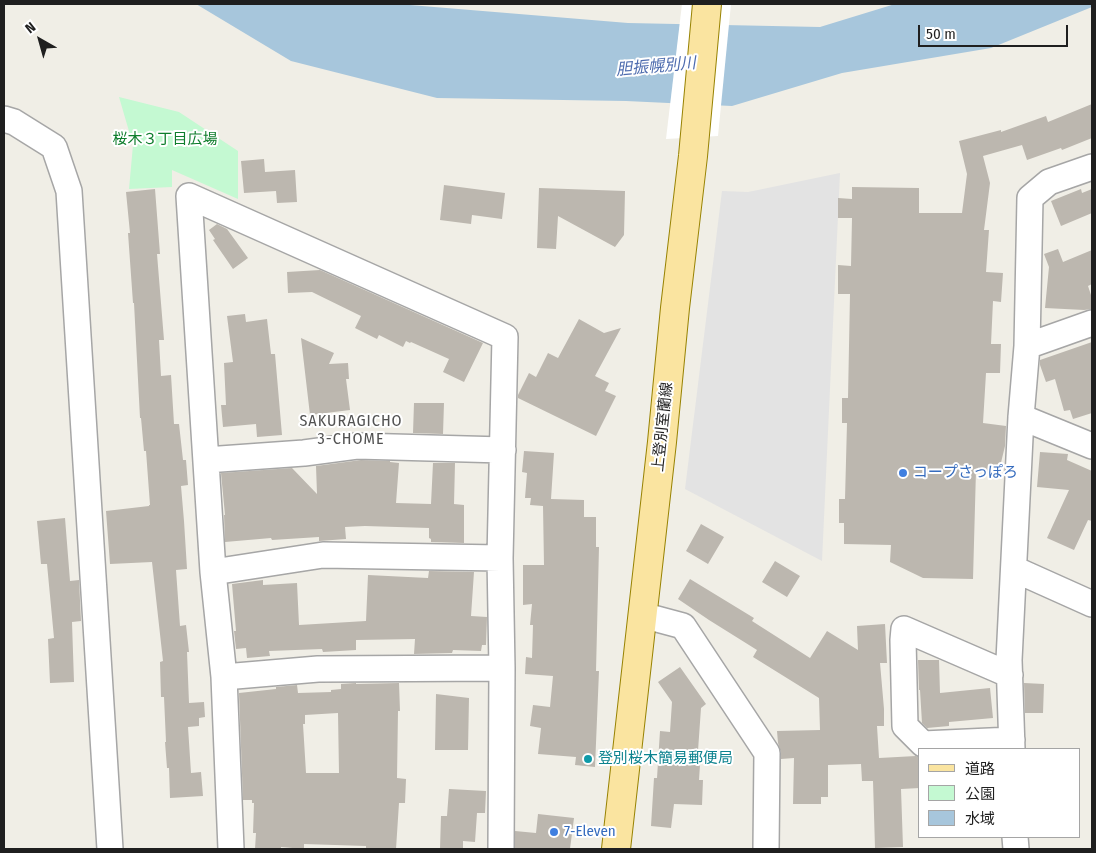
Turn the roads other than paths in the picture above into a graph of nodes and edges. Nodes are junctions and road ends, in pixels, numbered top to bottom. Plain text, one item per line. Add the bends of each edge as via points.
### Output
1 (708, 4) edge
2 (4, 119) edge
3 (1092, 167) edge
4 (1092, 323) edge
5 (1027, 346) junction
6 (1021, 417) junction
7 (1092, 446) edge
8 (503, 450) junction
9 (206, 460) junction
10 (500, 558) junction
11 (1014, 569) junction
12 (213, 572) junction
13 (1092, 604) edge
14 (642, 616) junction
15 (502, 668) junction
16 (1010, 675) junction
17 (224, 677) junction
18 (1012, 745) edge
19 (110, 849) edge
20 (231, 849) edge
21 (502, 849) edge
22 (616, 849) edge
23 (766, 849) edge

1 - 14 main road, 上登別室蘭線
2 - 19 street via 54,147 69,191
3 - 5 street via 1049,182 1030,198
4 - 5 street
5 - 6 street
6 - 7 street
6 - 11 street
8 - 9 street via 357,446
8 - 9 street via 504,337 190,196
8 - 10 street
9 - 12 street
10 - 12 street via 323,555
10 - 15 street
11 - 13 street
11 - 16 street
12 - 17 street
14 - 22 main road, 上登別室蘭線
14 - 23 street via 683,626 767,753
15 - 17 street via 318,670
15 - 21 street
16 - 18 street
16 - 18 street via 904,629 905,726 923,744
17 - 20 street

